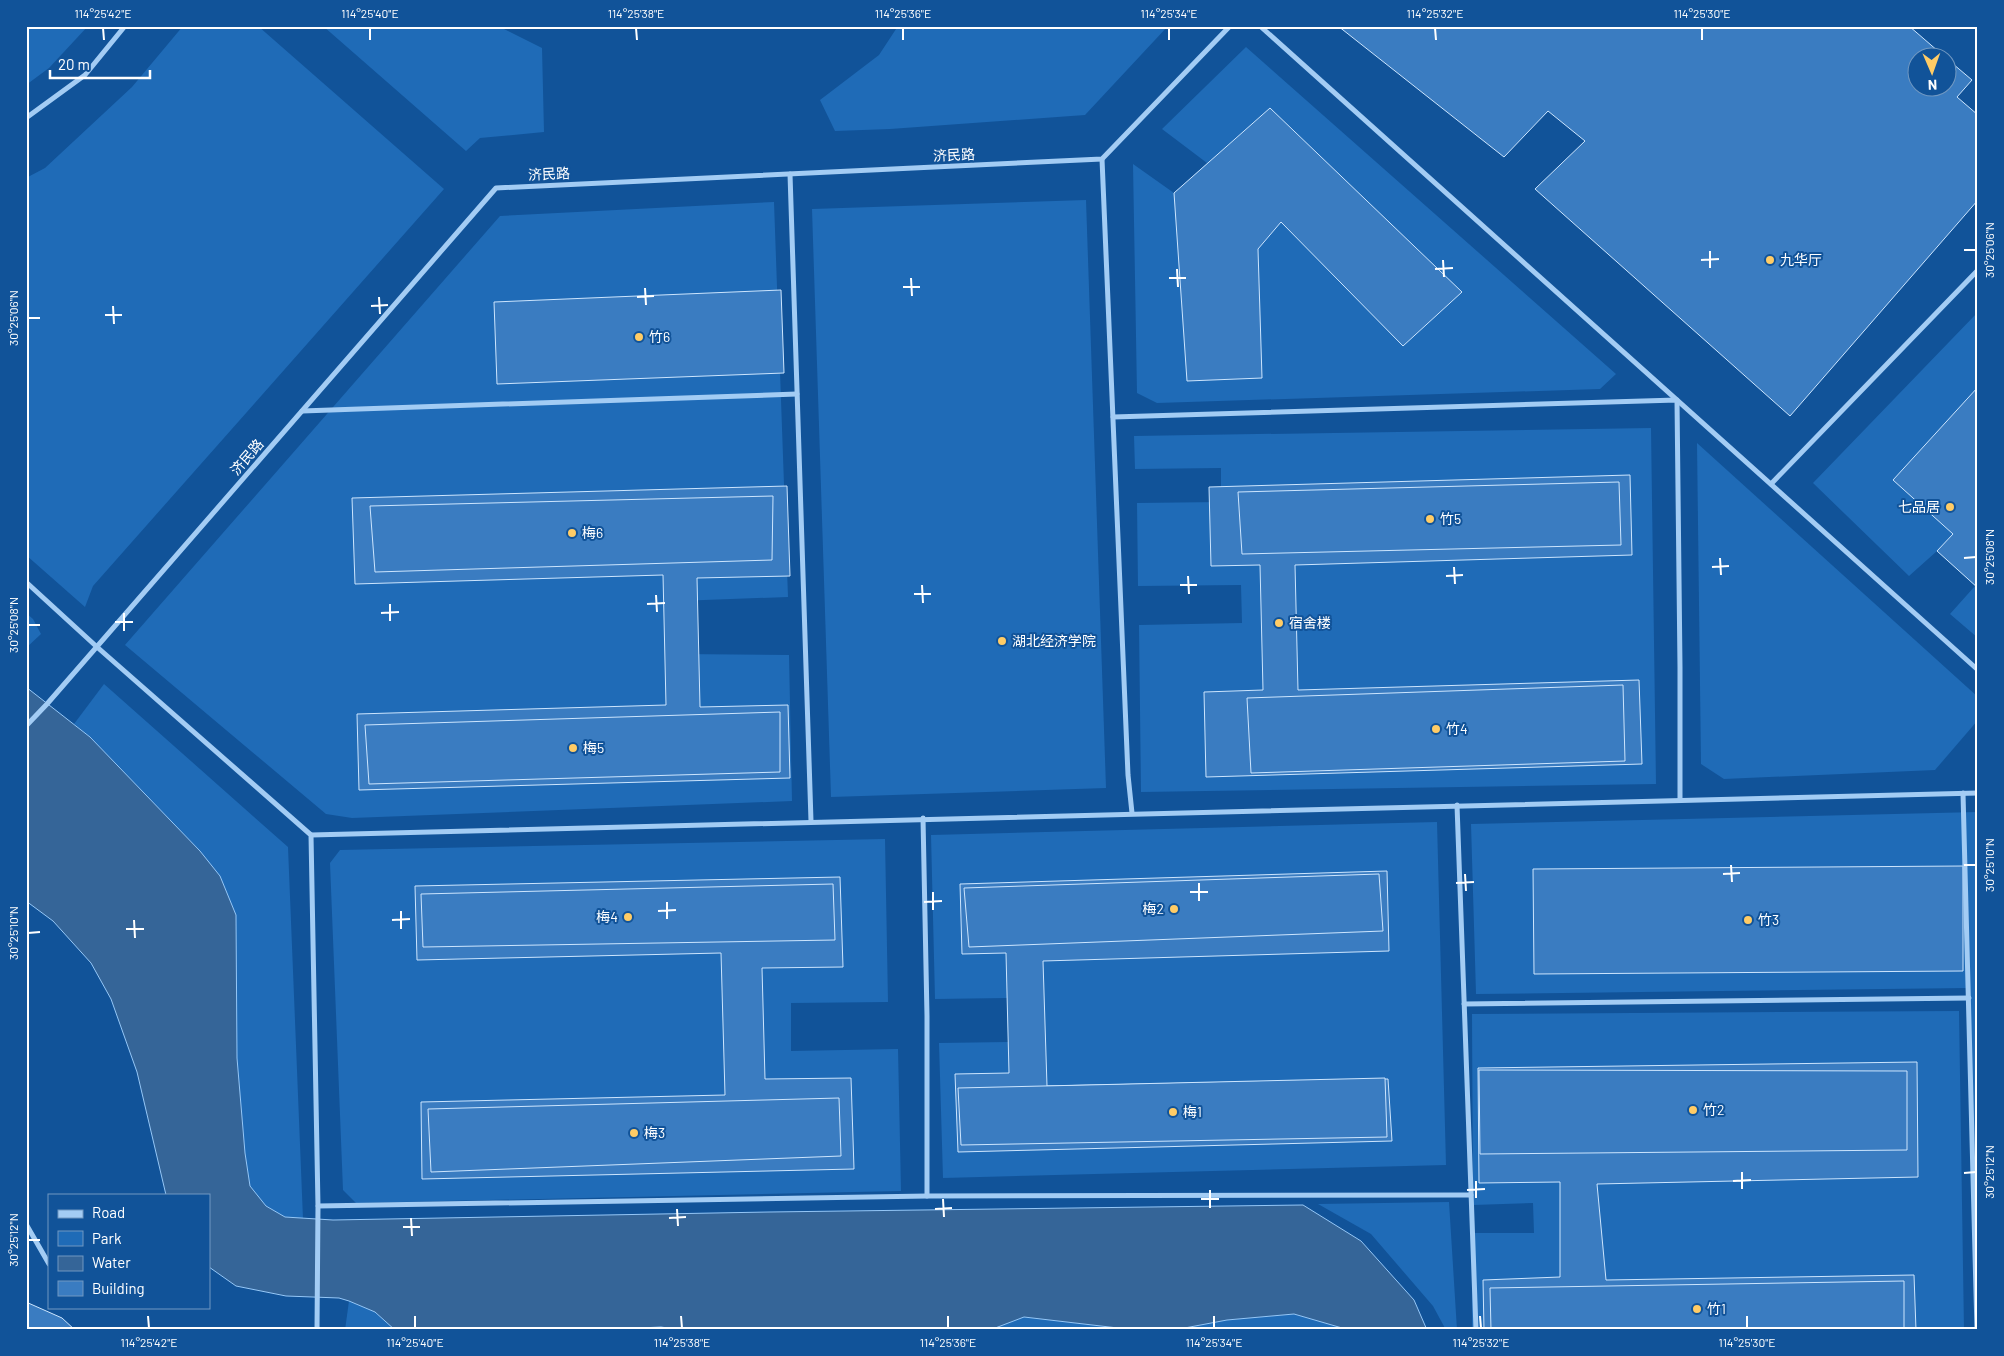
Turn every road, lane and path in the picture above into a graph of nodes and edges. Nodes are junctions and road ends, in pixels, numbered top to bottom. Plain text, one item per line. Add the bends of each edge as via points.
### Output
1 (125, 26) edge
2 (1230, 26) edge
3 (1260, 26) edge
4 (26, 118) edge
5 (1102, 159) junction
6 (790, 174) junction
7 (1978, 270) edge
8 (797, 394) junction
9 (1677, 400) junction
10 (302, 411) junction
11 (1113, 417) junction
12 (1771, 484) junction
13 (26, 582) edge
14 (97, 647) junction
15 (1978, 670) edge
16 (26, 726) edge
17 (1964, 793) junction
18 (1978, 793) edge
19 (1680, 800) junction
20 (1458, 805) junction
21 (1132, 813) junction
22 (923, 818) junction
23 (811, 821) junction
24 (312, 835) junction
25 (1969, 998) junction
26 (1464, 1004) junction
27 (1471, 1195) junction
28 (927, 1196) junction
29 (318, 1206) junction
30 (26, 1224) edge
31 (48, 1262) edge
32 (317, 1330) edge
33 (1476, 1330) edge
34 (1977, 1330) edge

1 - 4 street via 86,75
2 - 5 street
3 - 9 street
5 - 6 street, 济民路
5 - 11 street
6 - 8 street
6 - 10 street, 济民路 via 496,188
7 - 12 street
8 - 10 street
8 - 23 street
9 - 11 street
9 - 12 street
9 - 19 street
10 - 14 street, 济民路
11 - 21 street
12 - 15 street
13 - 14 street
14 - 16 street, 济民路
14 - 24 street
17 - 18 street
17 - 19 street
17 - 25 street
19 - 20 street
20 - 21 street
20 - 26 street
21 - 22 street
22 - 23 street
22 - 28 street
23 - 24 street
24 - 29 street
25 - 26 street
25 - 34 street
26 - 27 street
27 - 28 street
27 - 33 street
28 - 29 street
29 - 32 street
30 - 31 street

